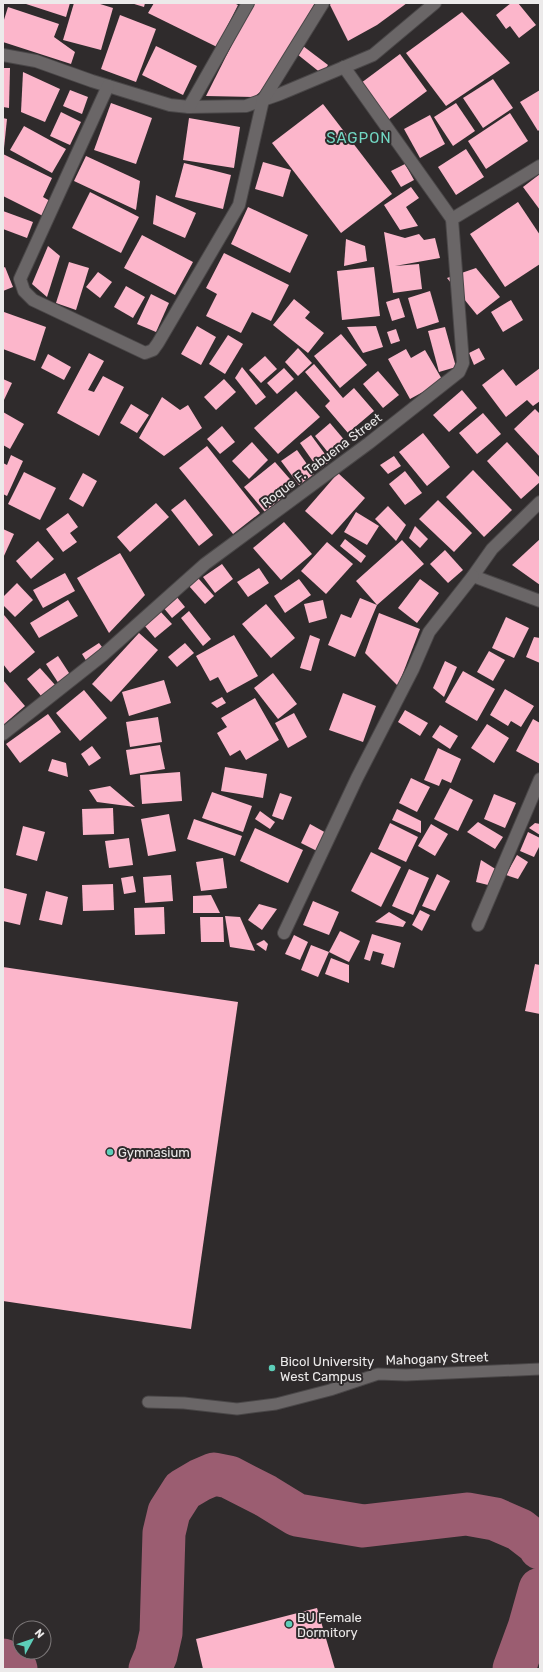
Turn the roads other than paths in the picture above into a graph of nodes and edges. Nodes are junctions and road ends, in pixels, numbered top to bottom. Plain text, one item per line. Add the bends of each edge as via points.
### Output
1 (248, 3) edge
2 (323, 3) edge
3 (435, 3) edge
4 (3, 55) edge
5 (344, 67) junction
6 (108, 86) junction
7 (263, 100) junction
8 (189, 107) junction
9 (540, 166) edge
10 (452, 219) junction
11 (540, 502) edge
12 (473, 576) junction
13 (540, 601) edge
14 (3, 734) edge
15 (540, 780) edge
16 (478, 925) dead end
17 (284, 933) dead end
18 (540, 1369) edge
19 (148, 1402) dead end

1 - 8 street
2 - 7 street
3 - 5 street via 373,55
4 - 6 street via 36,61
5 - 7 street
5 - 10 street
6 - 7 street via 20,279 24,291 33,300 144,353 153,350 158,343 238,205
6 - 8 street via 170,105
7 - 8 street via 246,106
9 - 10 street
10 - 14 street, Roque F. Tabuena Street via 463,362 459,372 369,443 205,564 103,655
11 - 12 street via 492,549
12 - 13 street
12 - 17 street via 428,632 413,669 357,778
15 - 16 street
18 - 19 lane, Mahogany Street via 378,1374 276,1404 237,1409

